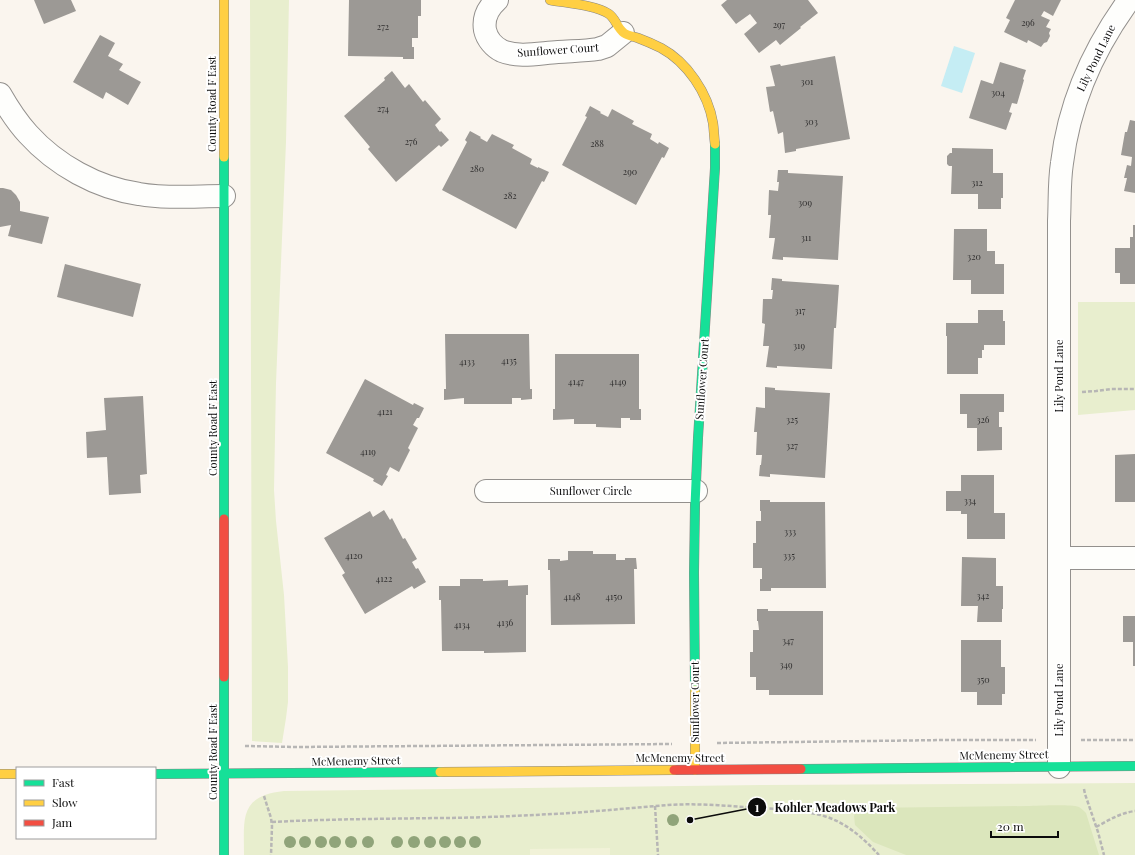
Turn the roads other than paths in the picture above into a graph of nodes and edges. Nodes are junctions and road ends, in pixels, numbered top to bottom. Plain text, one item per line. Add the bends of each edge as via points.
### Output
1 (224, 0) edge
2 (497, 0) edge
3 (550, 0) edge
4 (1129, 0) edge
5 (623, 33) junction
6 (0, 94) edge
7 (224, 196) junction
8 (696, 490) junction
9 (486, 491) dead end
10 (1059, 558) junction
11 (1135, 558) edge
12 (1135, 766) edge
13 (1059, 767) junction
14 (695, 770) junction
15 (0, 774) edge
16 (16, 774) edge
17 (156, 774) edge
18 (225, 774) junction
19 (224, 855) edge

1 - 7 street, County Road F East
2 - 5 street, Sunflower Court via 487,12 486,34 495,46 508,53 598,49 607,46
3 - 5 street via 605,12 615,20
4 - 10 street, Lily Pond Lane via 1110,27 1086,74 1072,113 1064,147 1060,192
5 - 8 street, Sunflower Court via 653,44 670,54 692,75 710,111 713,126 715,168
6 - 7 street via 28,134 49,154 76,173 106,186 138,194 170,197
7 - 18 street, County Road F East
8 - 9 street, Sunflower Circle
8 - 14 street, Sunflower Court
10 - 11 street
10 - 13 street, Lily Pond Lane
12 - 13 street, McMenemy Street
13 - 14 street, McMenemy Street
14 - 18 street, McMenemy Street
15 - 16 street
17 - 18 street, McMenemy Street
18 - 19 street, County Road F East

